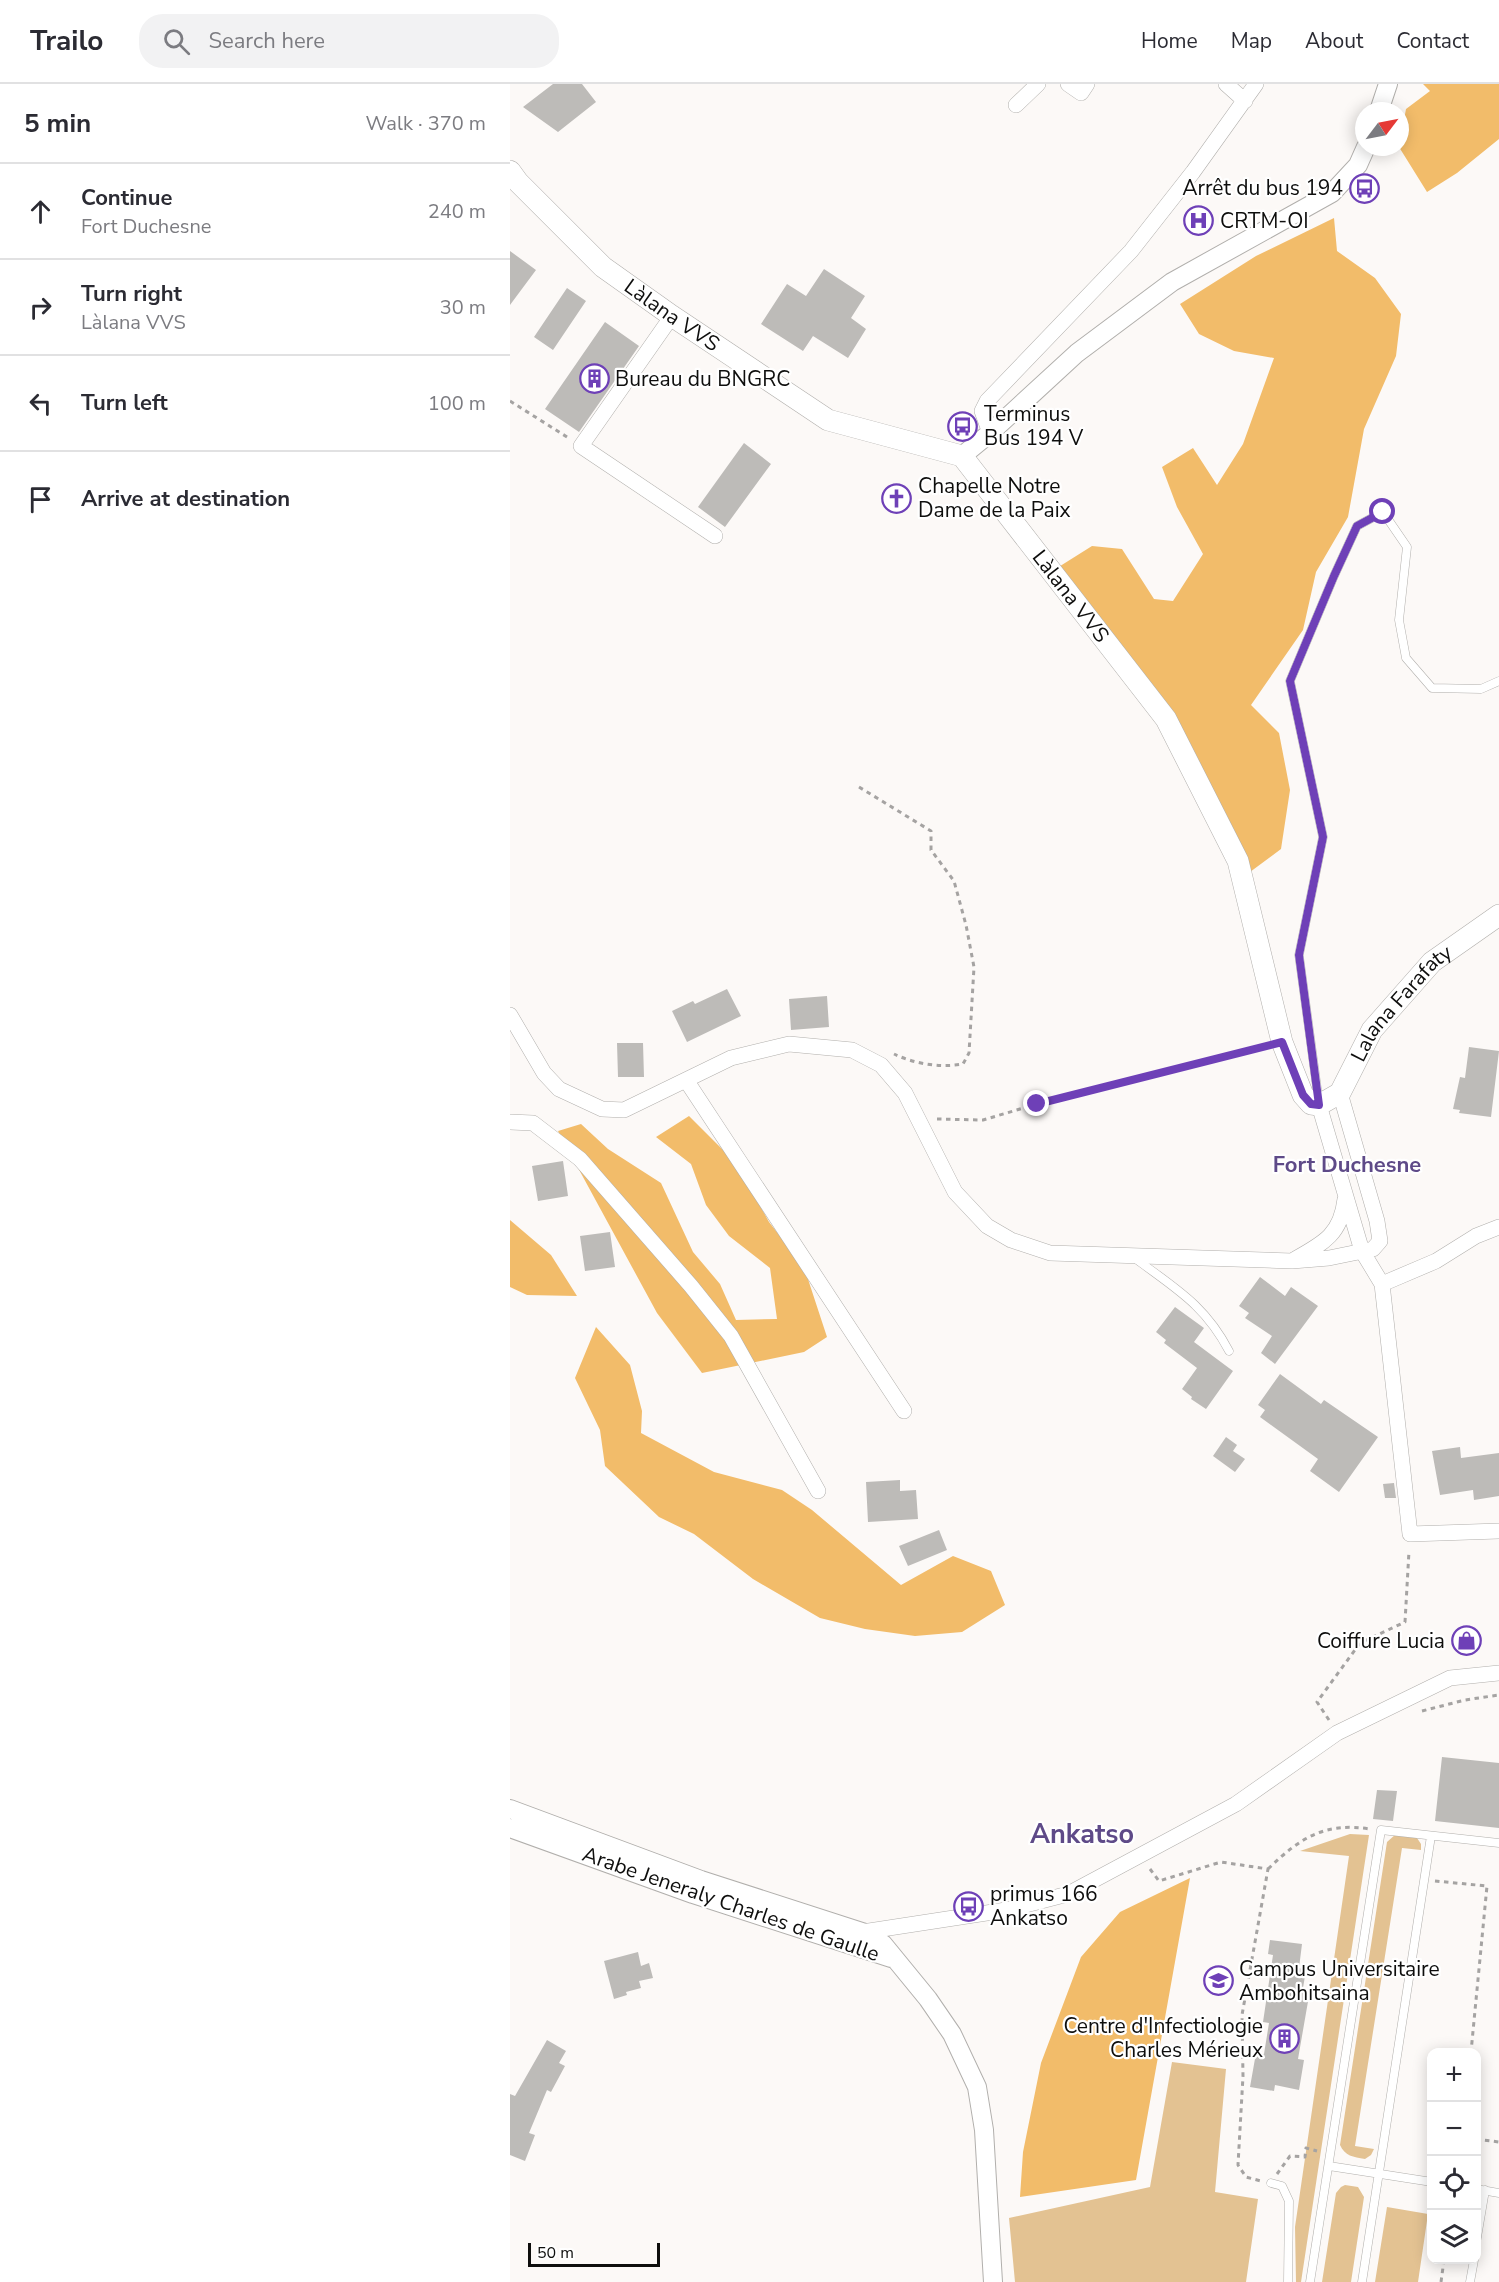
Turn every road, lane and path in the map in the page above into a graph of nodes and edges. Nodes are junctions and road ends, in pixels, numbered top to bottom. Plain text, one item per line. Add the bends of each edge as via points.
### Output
1 (1038, 84) edge
2 (1068, 84) edge
3 (1087, 84) edge
4 (1226, 84) edge
5 (1256, 84) edge
6 (1388, 84) edge
7 (1245, 101) junction
8 (1382, 102) edge
9 (1016, 105) dead end
10 (1362, 156) edge
11 (510, 171) edge
12 (672, 316) junction
13 (510, 401) edge
14 (990, 433) junction
15 (581, 446) junction
16 (962, 456) junction
17 (715, 536) dead end
18 (1499, 681) edge
19 (859, 787) dead end
20 (1499, 915) edge
21 (510, 1015) edge
22 (1282, 1042) junction
23 (891, 1053) dead end
24 (686, 1080) junction
25 (1340, 1093) junction
26 (1319, 1105) junction
27 (928, 1119) dead end
28 (510, 1122) edge
29 (1346, 1196) junction
30 (1499, 1227) edge
31 (1362, 1251) junction
32 (1132, 1256) junction
33 (1292, 1261) junction
34 (1382, 1284) junction
35 (1229, 1352) dead end
36 (904, 1411) dead end
37 (818, 1491) dead end
38 (1499, 1531) edge
39 (1410, 1534) junction
40 (1499, 1673) edge
41 (1317, 1702) dead end
42 (510, 1809) edge
43 (510, 1827) edge
44 (1381, 1830) junction
45 (1431, 1836) junction
46 (1499, 1843) edge
47 (1268, 1869) junction
48 (1424, 1880) junction
49 (1159, 1881) dead end
50 (862, 1932) junction
51 (829, 1938) junction
52 (897, 1960) junction
53 (1471, 2048) edge
54 (1481, 2140) edge
55 (1499, 2142) edge
56 (1331, 2153) junction
57 (1329, 2166) junction
58 (1378, 2174) junction
59 (1427, 2181) edge
60 (1271, 2183) junction
61 (1481, 2190) edge
62 (1499, 2193) edge
63 (1443, 2264) edge
64 (1473, 2264) edge
65 (993, 2282) edge
66 (1288, 2282) edge
67 (1310, 2282) edge
68 (1362, 2282) edge
69 (1441, 2282) edge
70 (1470, 2282) edge

1 - 9 street
2 - 3 street via 1081,93
4 - 7 street
5 - 7 street
6 - 8 street
7 - 14 street via 1131,251 987,401 982,411
10 - 14 street via 1332,193 1172,282 1077,352
11 - 12 main road, Làlana VVS via 603,267
12 - 15 street
12 - 16 main road, Làlana VVS via 828,420
13 - 15 path
14 - 16 street
15 - 17 street
16 - 22 main road, Làlana VVS via 1166,719 1238,861
18 - 26 lane via 1481,689 1432,688 1406,658 1399,620 1407,547 1383,512 1357,526 1290,681 1323,837 1299,955
19 - 23 path via 931,831 931,849 954,881 974,967 969,1053 963,1064 912,1062
20 - 25 main road, Lalana Farafaty via 1432,962 1409,987 1372,1030
21 - 24 street via 544,1073 559,1089 602,1109 624,1110
22 - 26 main road, Làlana VVS via 1303,1095 1311,1104
22 - 27 path via 983,1120
24 - 32 street via 731,1058 789,1044 852,1050 881,1065 905,1093 955,1192 987,1226 1011,1240 1050,1254
24 - 36 street
25 - 26 main road
25 - 31 street via 1380,1241 1373,1250
26 - 29 street
28 - 37 street via 532,1123 580,1159 691,1286 731,1336
29 - 31 street
29 - 33 street via 1338,1227 1319,1246
30 - 34 street
31 - 33 street
31 - 34 street
32 - 33 street
32 - 35 lane via 1193,1301 1217,1328
34 - 39 street
38 - 39 street
39 - 41 path via 1405,1622 1360,1643
40 - 50 street via 1450,1678 1337,1733 1236,1804 1068,1894 1006,1910
42 - 50 street, Arabe Jeneraly Charles de Gaulle via 701,1880
43 - 51 street, Arabe Jeneraly Charles de Gaulle via 693,1894
44 - 45 lane
44 - 47 path via 1351,1826 1322,1830 1290,1848
44 - 56 lane
45 - 46 lane
45 - 48 lane
47 - 49 path via 1221,1862
47 - 60 path via 1242,2015 1238,2165 1246,2177
48 - 53 path via 1488,1886
48 - 58 lane
50 - 51 street
50 - 52 street, Arabe Jeneraly Charles de Gaulle via 883,1944
51 - 52 street, Arabe Jeneraly Charles de Gaulle
52 - 65 street via 952,2034 976,2087 984,2130
54 - 55 path
56 - 57 lane
56 - 60 path via 1306,2148 1305,2157 1290,2156
57 - 58 lane
57 - 67 lane
58 - 59 lane
58 - 68 lane
60 - 66 lane via 1282,2186 1289,2201
61 - 62 lane
63 - 69 path
64 - 70 lane

